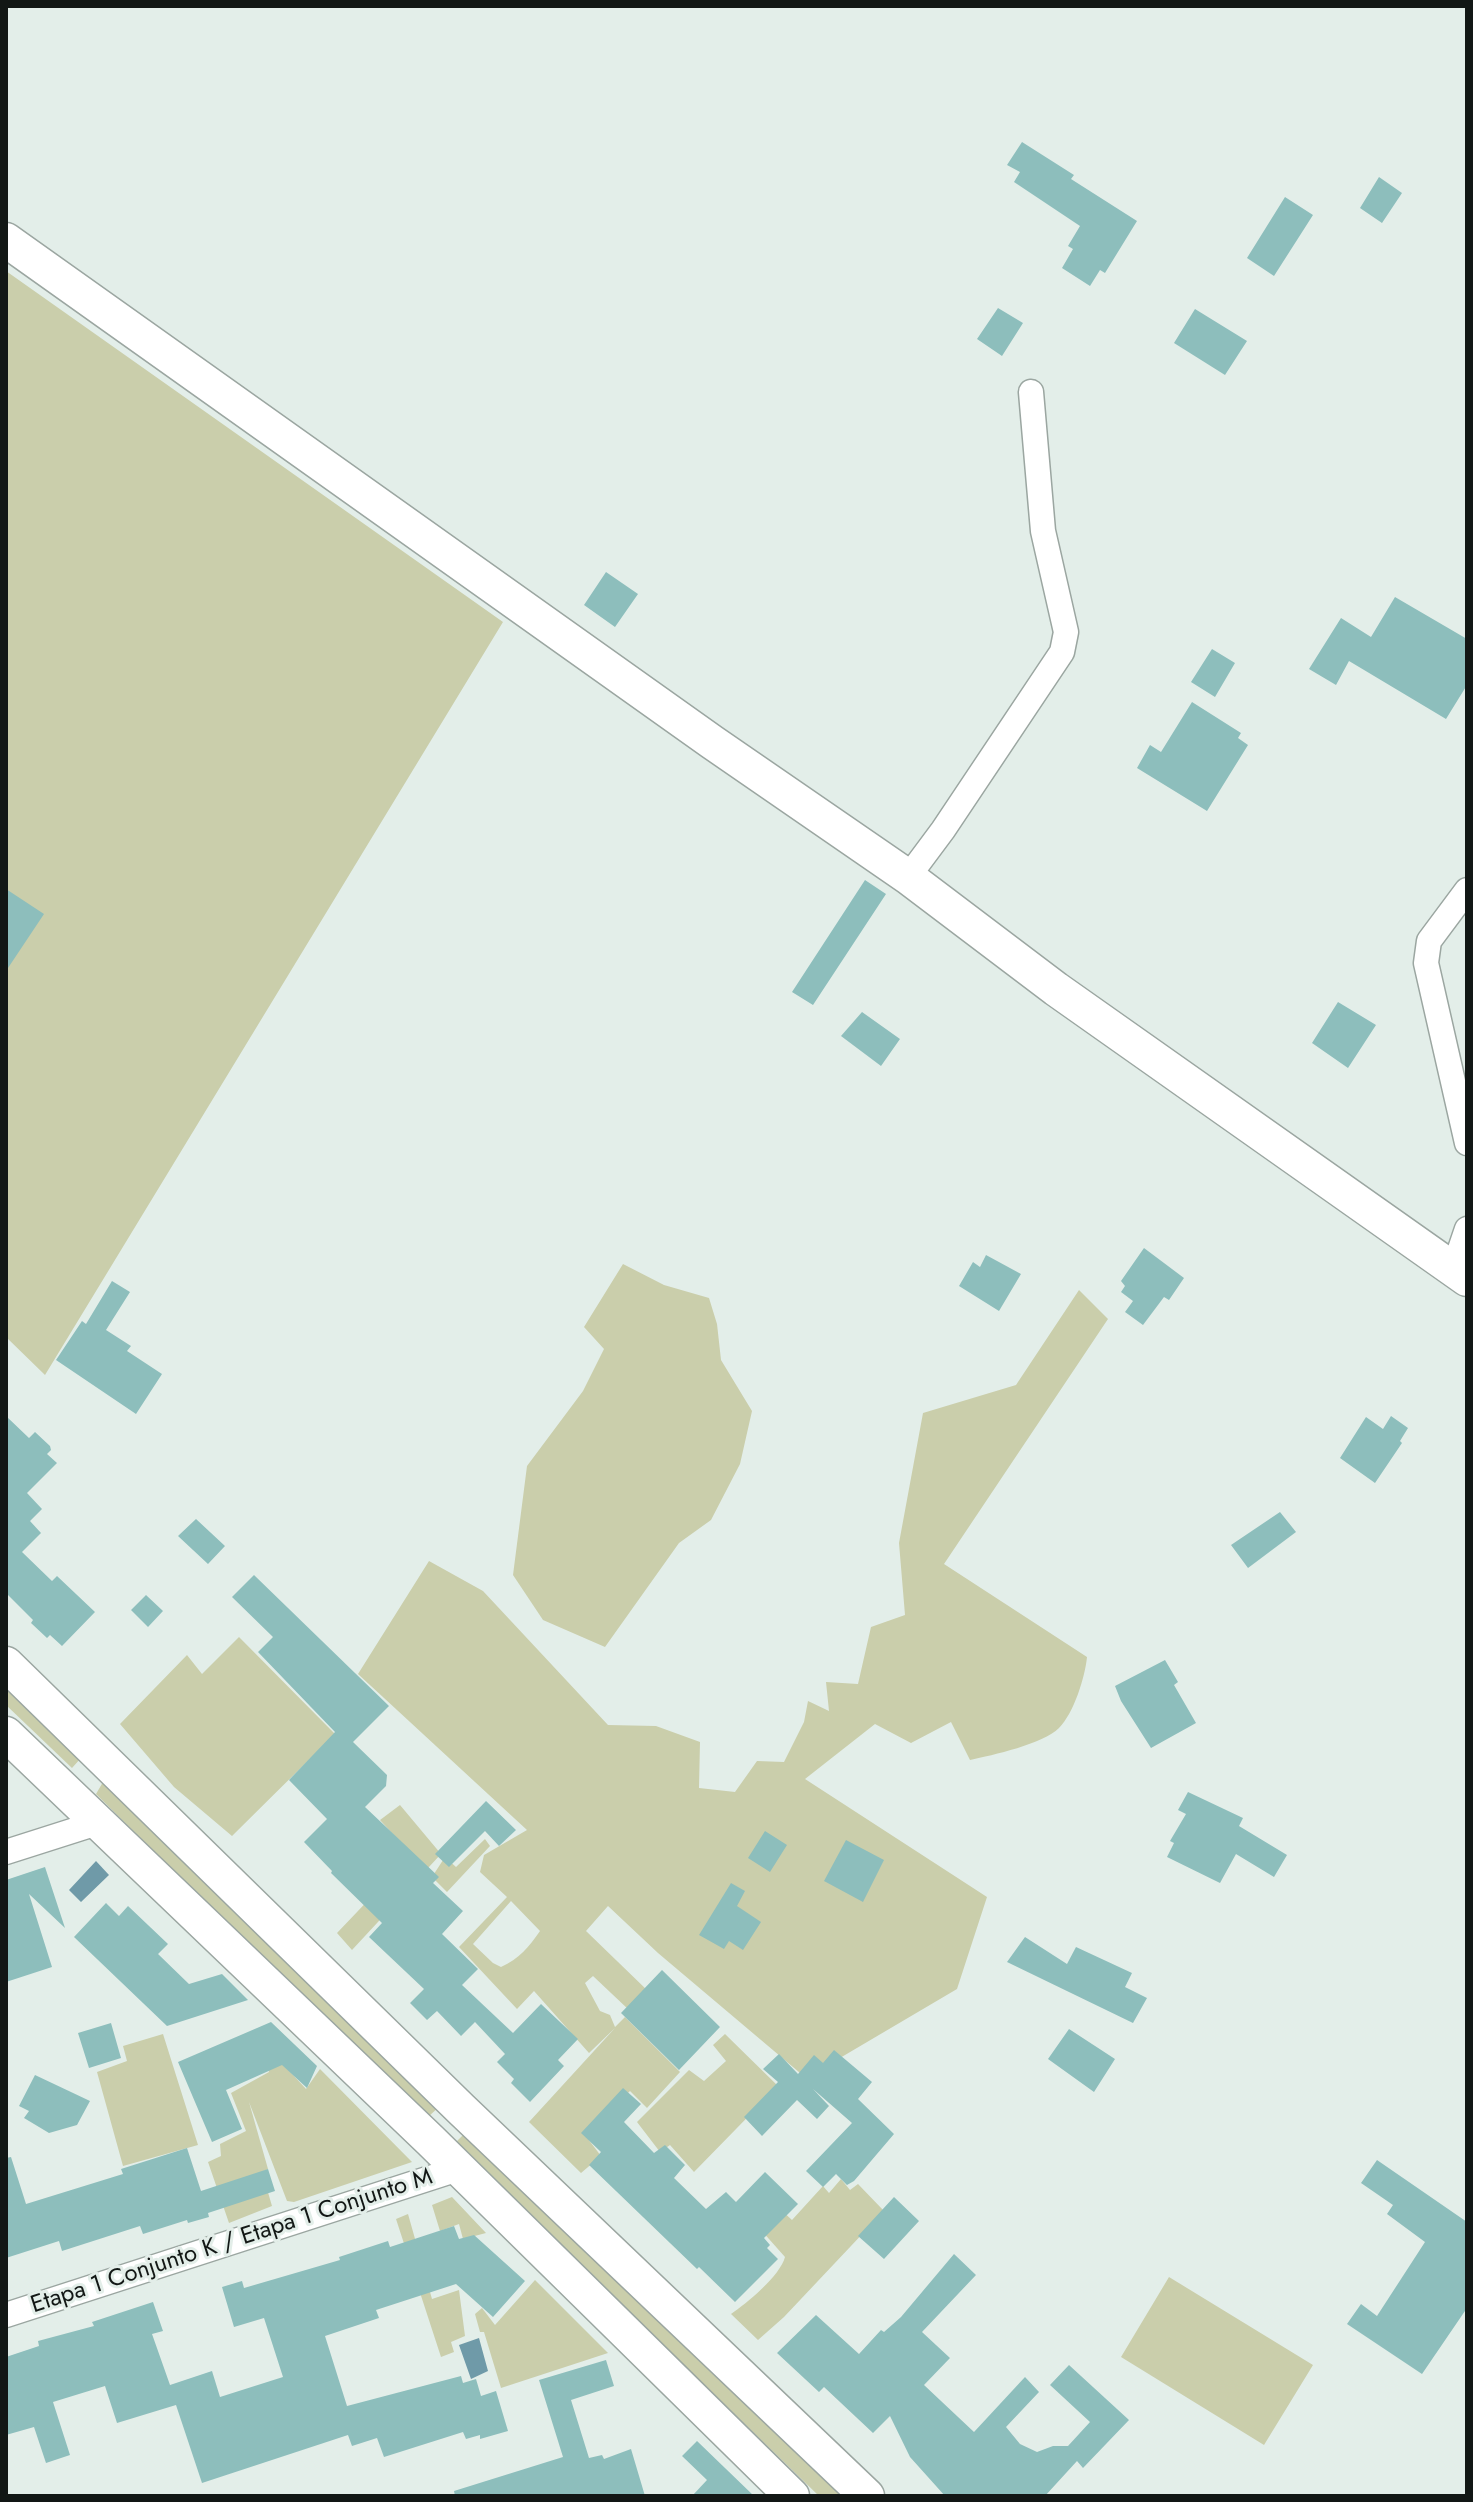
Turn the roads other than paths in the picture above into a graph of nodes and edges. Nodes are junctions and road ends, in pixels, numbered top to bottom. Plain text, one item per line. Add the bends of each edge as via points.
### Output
1 (6, 240) edge
2 (1031, 392) dead end
3 (908, 877) junction
4 (1467, 890) edge
5 (1467, 1143) edge
6 (1467, 1229) edge
7 (1460, 1274) edge
8 (6, 1664) edge
9 (6, 1734) edge
10 (102, 1758) junction
11 (68, 1795) junction
12 (97, 1823) junction
13 (6, 1852) edge
14 (461, 2109) junction
15 (430, 2140) junction
16 (458, 2169) junction
17 (6, 2315) edge
18 (792, 2496) edge
19 (867, 2496) edge

1 - 3 street
2 - 3 street via 1043,531 1065,642
3 - 7 street via 1056,989
4 - 5 street via 1429,941 1426,963
6 - 7 street
8 - 10 street
9 - 11 street
10 - 11 street
10 - 14 street
11 - 12 street
12 - 13 street
12 - 15 street
14 - 15 street
14 - 19 street
15 - 16 street
16 - 17 street, Etapa 1 Conjunto K / Etapa 1 Conjunto M
16 - 18 street

